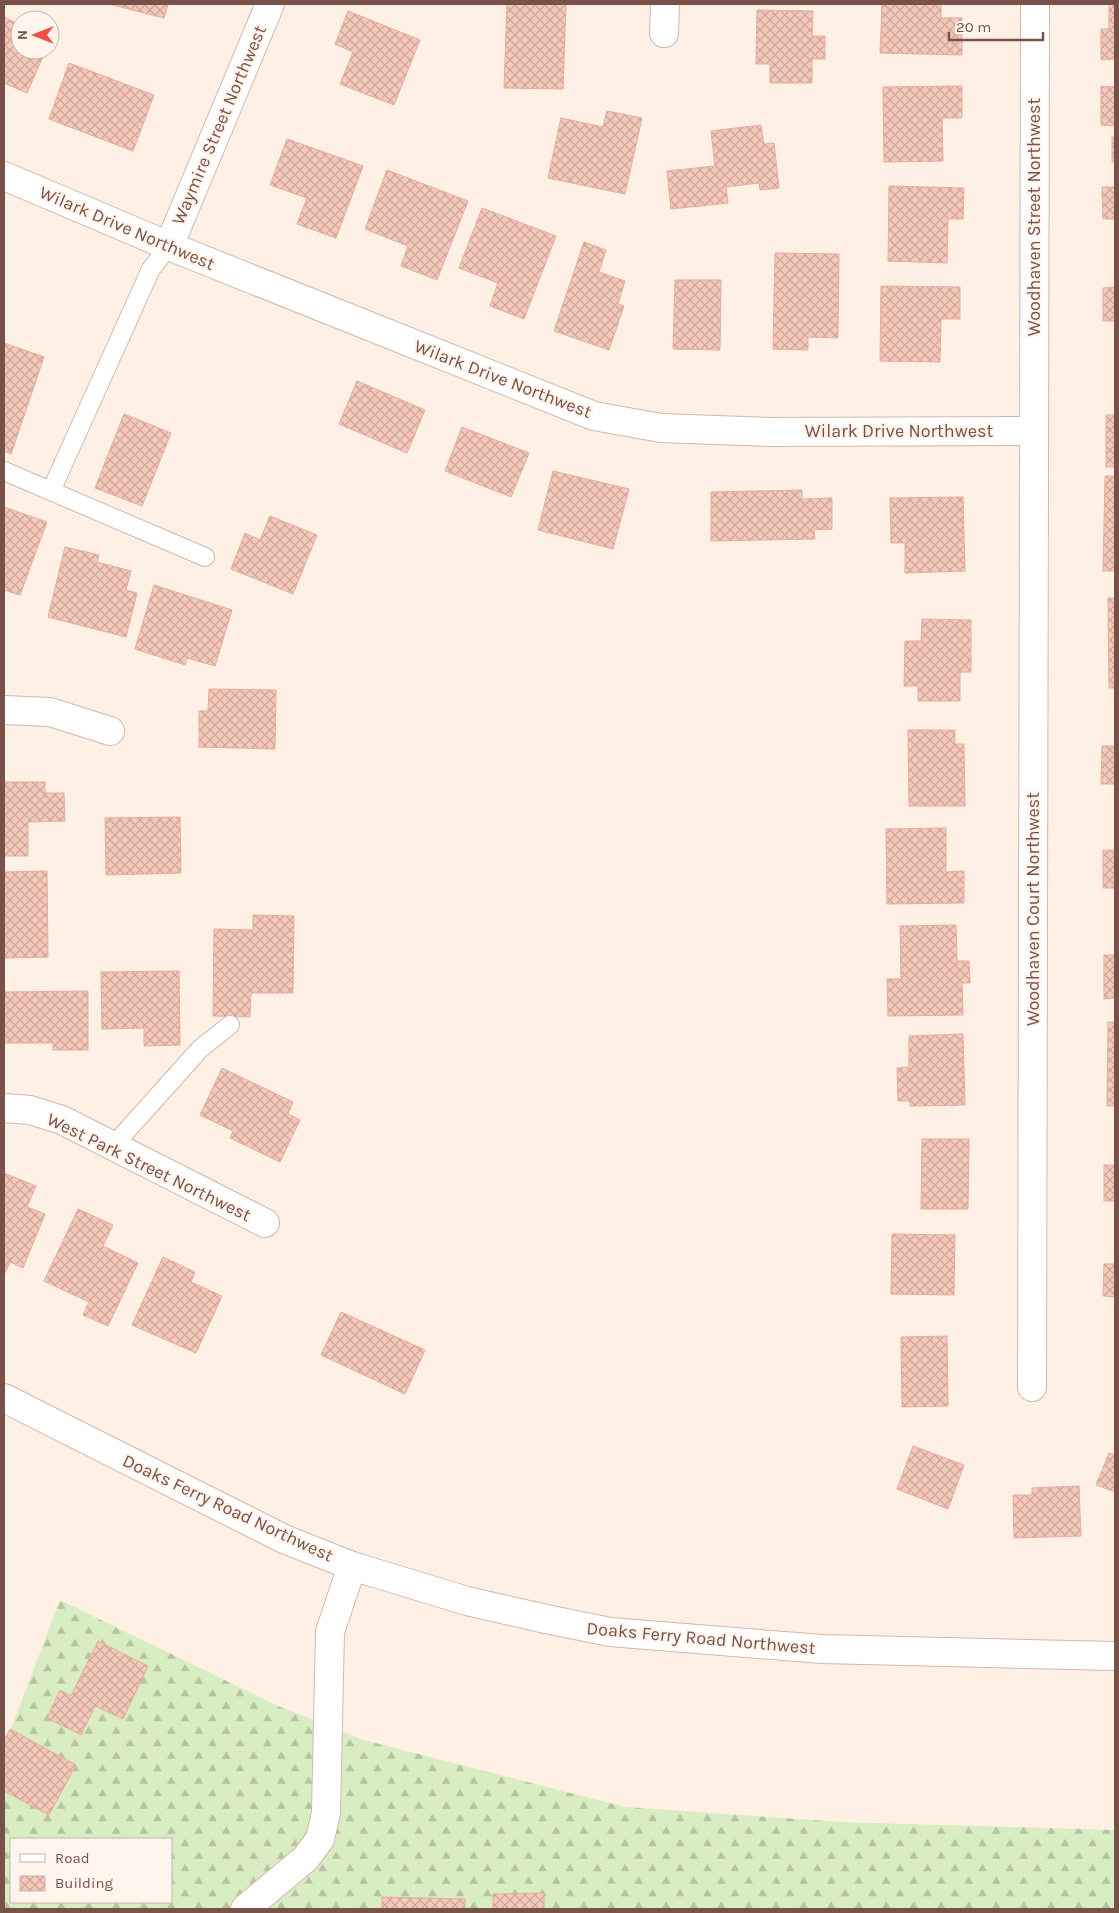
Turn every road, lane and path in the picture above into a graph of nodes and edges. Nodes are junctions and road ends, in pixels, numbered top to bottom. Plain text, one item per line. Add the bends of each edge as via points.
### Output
1 (270, 4) edge
2 (665, 4) edge
3 (1035, 4) edge
4 (664, 33) dead end
5 (4, 176) edge
6 (169, 246) junction
7 (1033, 431) junction
8 (4, 471) edge
9 (51, 491) junction
10 (205, 557) dead end
11 (4, 710) edge
12 (110, 731) dead end
13 (230, 1025) dead end
14 (4, 1108) edge
15 (113, 1146) junction
16 (265, 1223) dead end
17 (1032, 1387) dead end
18 (4, 1398) edge
19 (352, 1566) junction
20 (1115, 1656) edge
21 (245, 1909) edge

1 - 6 street, Waymire Street Northwest
2 - 4 street
3 - 7 street, Woodhaven Street Northwest
5 - 6 street, Wilark Drive Northwest
6 - 7 street, Wilark Drive Northwest via 594,416 661,428 768,432
6 - 9 lane via 151,269
7 - 17 street, Woodhaven Court Northwest
8 - 9 lane
9 - 10 lane
11 - 12 street via 50,712
13 - 15 lane via 200,1048
14 - 15 street, West Park Street Northwest via 30,1110 62,1120
15 - 16 street, West Park Street Northwest
18 - 19 street, Doaks Ferry Road Northwest via 203,1500 284,1539
19 - 20 street, Doaks Ferry Road Northwest via 467,1601 610,1632 822,1649
19 - 21 street via 330,1632 326,1813 320,1839 306,1858

